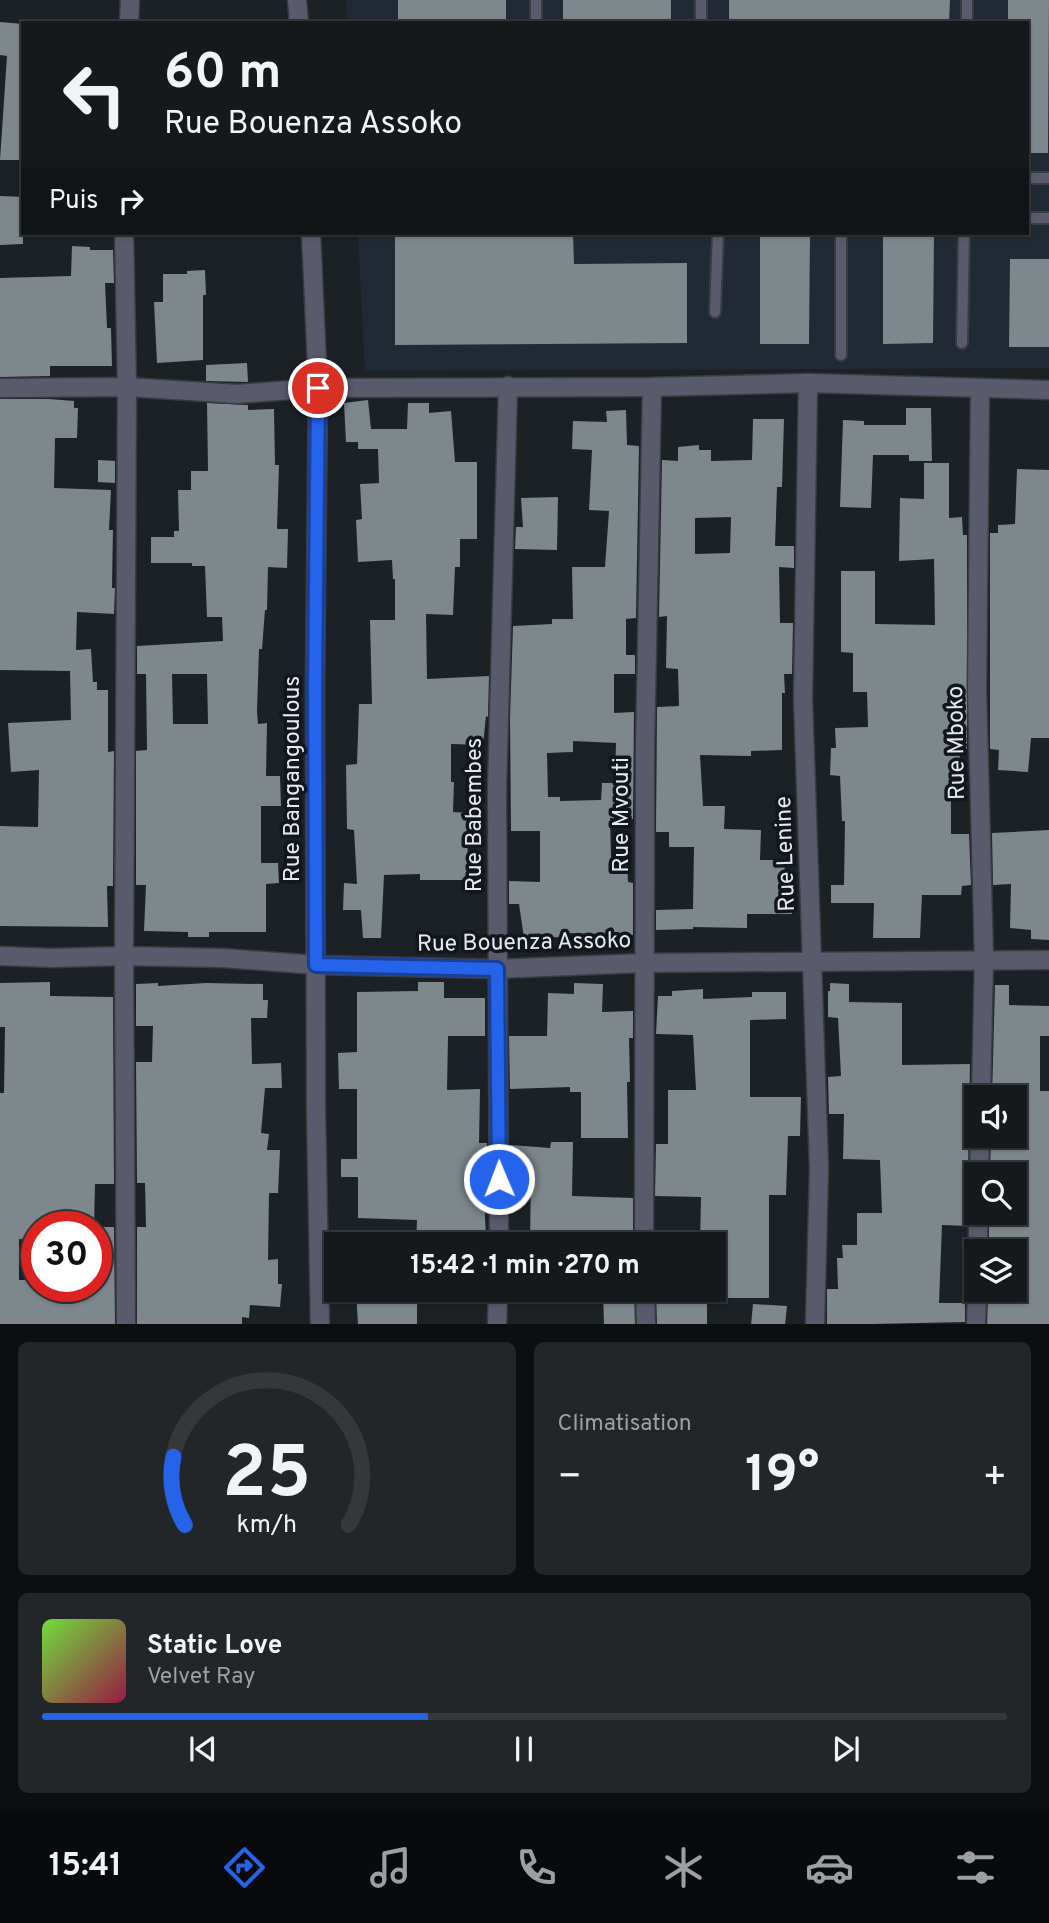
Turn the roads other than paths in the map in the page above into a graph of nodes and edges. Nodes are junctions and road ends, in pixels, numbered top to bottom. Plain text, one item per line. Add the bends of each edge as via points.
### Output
1 (130, 0) edge
2 (297, 0) edge
3 (536, 0) edge
4 (701, 0) edge
5 (967, 0) edge
6 (129, 21) edge
7 (299, 21) edge
8 (536, 21) edge
9 (701, 21) edge
10 (967, 21) edge
11 (1029, 178) edge
12 (1049, 178) edge
13 (1029, 218) edge
14 (1049, 218) edge
15 (124, 235) edge
16 (312, 235) edge
17 (718, 235) edge
18 (841, 235) edge
19 (964, 235) edge
20 (715, 312) dead end
21 (962, 343) dead end
22 (841, 355) dead end
23 (808, 383) junction
24 (508, 386) junction
25 (127, 387) junction
26 (652, 387) junction
27 (0, 388) edge
28 (318, 388) junction
29 (980, 388) junction
30 (1049, 390) edge
31 (0, 956) edge
32 (124, 956) junction
33 (984, 960) junction
34 (1049, 960) edge
35 (812, 961) junction
36 (644, 964) junction
37 (316, 965) junction
38 (497, 969) junction
39 (981, 1085) edge
40 (499, 1232) edge
41 (644, 1232) edge
42 (498, 1302) edge
43 (645, 1302) edge
44 (977, 1302) edge
45 (126, 1324) edge
46 (320, 1324) edge
47 (497, 1324) edge
48 (646, 1324) edge
49 (815, 1324) edge
50 (976, 1324) edge

1 - 6 street
2 - 7 street
3 - 8 lane
4 - 9 lane
5 - 10 lane
11 - 12 lane
13 - 14 lane
15 - 25 street
16 - 28 street, Rue Bangangoulous
17 - 20 lane
18 - 22 lane
19 - 21 lane
23 - 26 street
23 - 29 street
23 - 35 street, Rue Lenine via 803,699
24 - 26 street
24 - 28 street
24 - 38 street, Rue Babembes
25 - 27 street
25 - 28 street via 237,394
25 - 32 street
26 - 36 street, Rue Mvouti
28 - 37 street, Rue Bangangoulous
29 - 30 street
29 - 33 street, Rue Mboko via 977,689
31 - 32 street, Rue Bouenza Assoko
32 - 37 street, Rue Bouenza Assoko
32 - 45 street
33 - 34 street, Rue Bouenza Assoko
33 - 35 street, Rue Bouenza Assoko
33 - 39 street, Rue Mboko
35 - 36 street, Rue Bouenza Assoko
35 - 49 street, Rue Lenine via 818,1168
36 - 38 street, Rue Bouenza Assoko
36 - 41 street, Rue Mvouti
37 - 38 street, Rue Bouenza Assoko
37 - 46 street, Rue Bangangoulous
38 - 40 street, Rue Babembes
42 - 47 street
43 - 48 street
44 - 50 street

